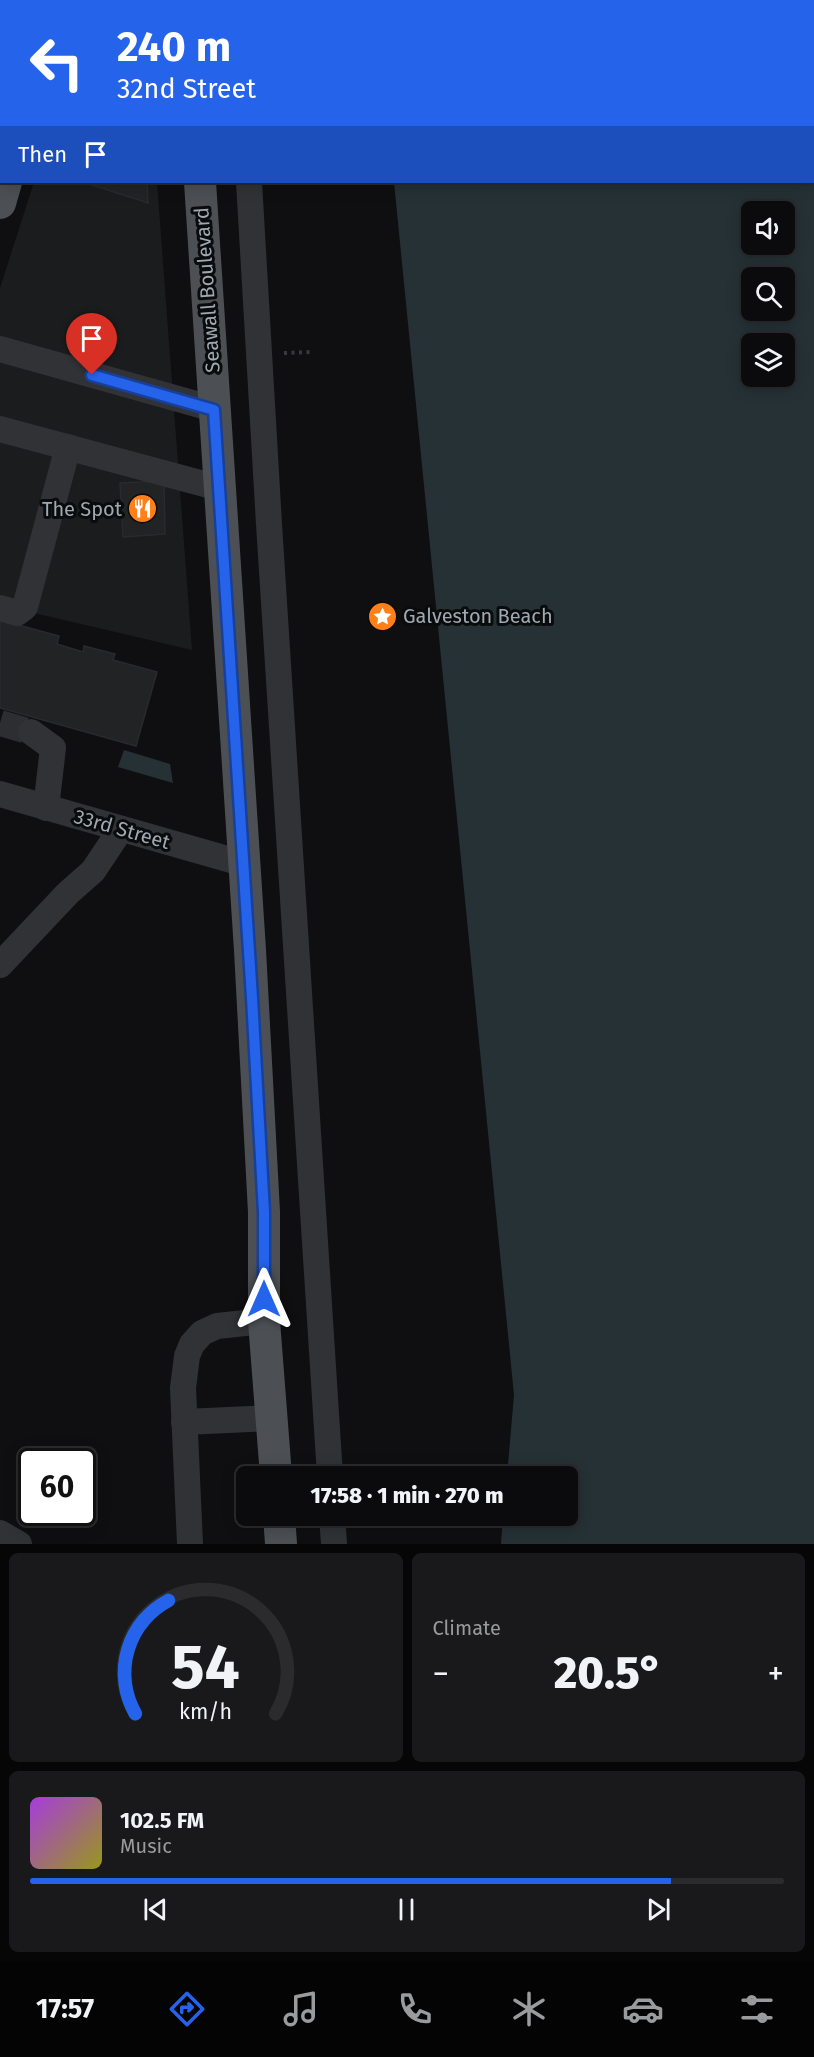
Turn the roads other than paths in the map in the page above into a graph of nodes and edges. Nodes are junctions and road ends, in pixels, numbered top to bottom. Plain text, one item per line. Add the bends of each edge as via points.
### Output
1 (6, 183) edge
2 (200, 183) edge
3 (249, 183) edge
4 (0, 203) edge
5 (0, 349) edge
6 (214, 410) junction
7 (0, 429) edge
8 (68, 447) junction
9 (219, 488) junction
10 (0, 608) edge
11 (31, 732) tunnel mouth
12 (0, 794) edge
13 (46, 808) junction
14 (121, 829) junction
15 (245, 864) junction
16 (0, 965) edge
17 (264, 1321) junction
18 (272, 1418) junction
19 (184, 1422) junction
20 (275, 1466) edge
21 (329, 1466) edge
22 (280, 1526) edge
23 (333, 1526) edge
24 (0, 1533) edge
25 (19, 1544) edge
26 (190, 1544) edge
27 (282, 1544) edge
28 (334, 1544) edge

1 - 4 main road
2 - 6 main road, Seawall Boulevard
3 - 21 street
5 - 6 street
6 - 9 main road, Seawall Boulevard
7 - 8 street
8 - 9 street
8 - 10 street via 25,608 16,613
9 - 15 main road, Seawall Boulevard
11 - 13 street via 53,748
12 - 13 street, 33rd Street
13 - 14 street, 33rd Street
14 - 15 street, 33rd Street
14 - 16 street via 93,871
15 - 17 main road, Seawall Boulevard via 264,1212
17 - 18 main road, Seawall Boulevard
17 - 19 street via 217,1326 202,1333 192,1344 183,1388
18 - 19 street
18 - 20 main road, Seawall Boulevard
19 - 26 street
22 - 27 main road
23 - 28 street
24 - 25 street

